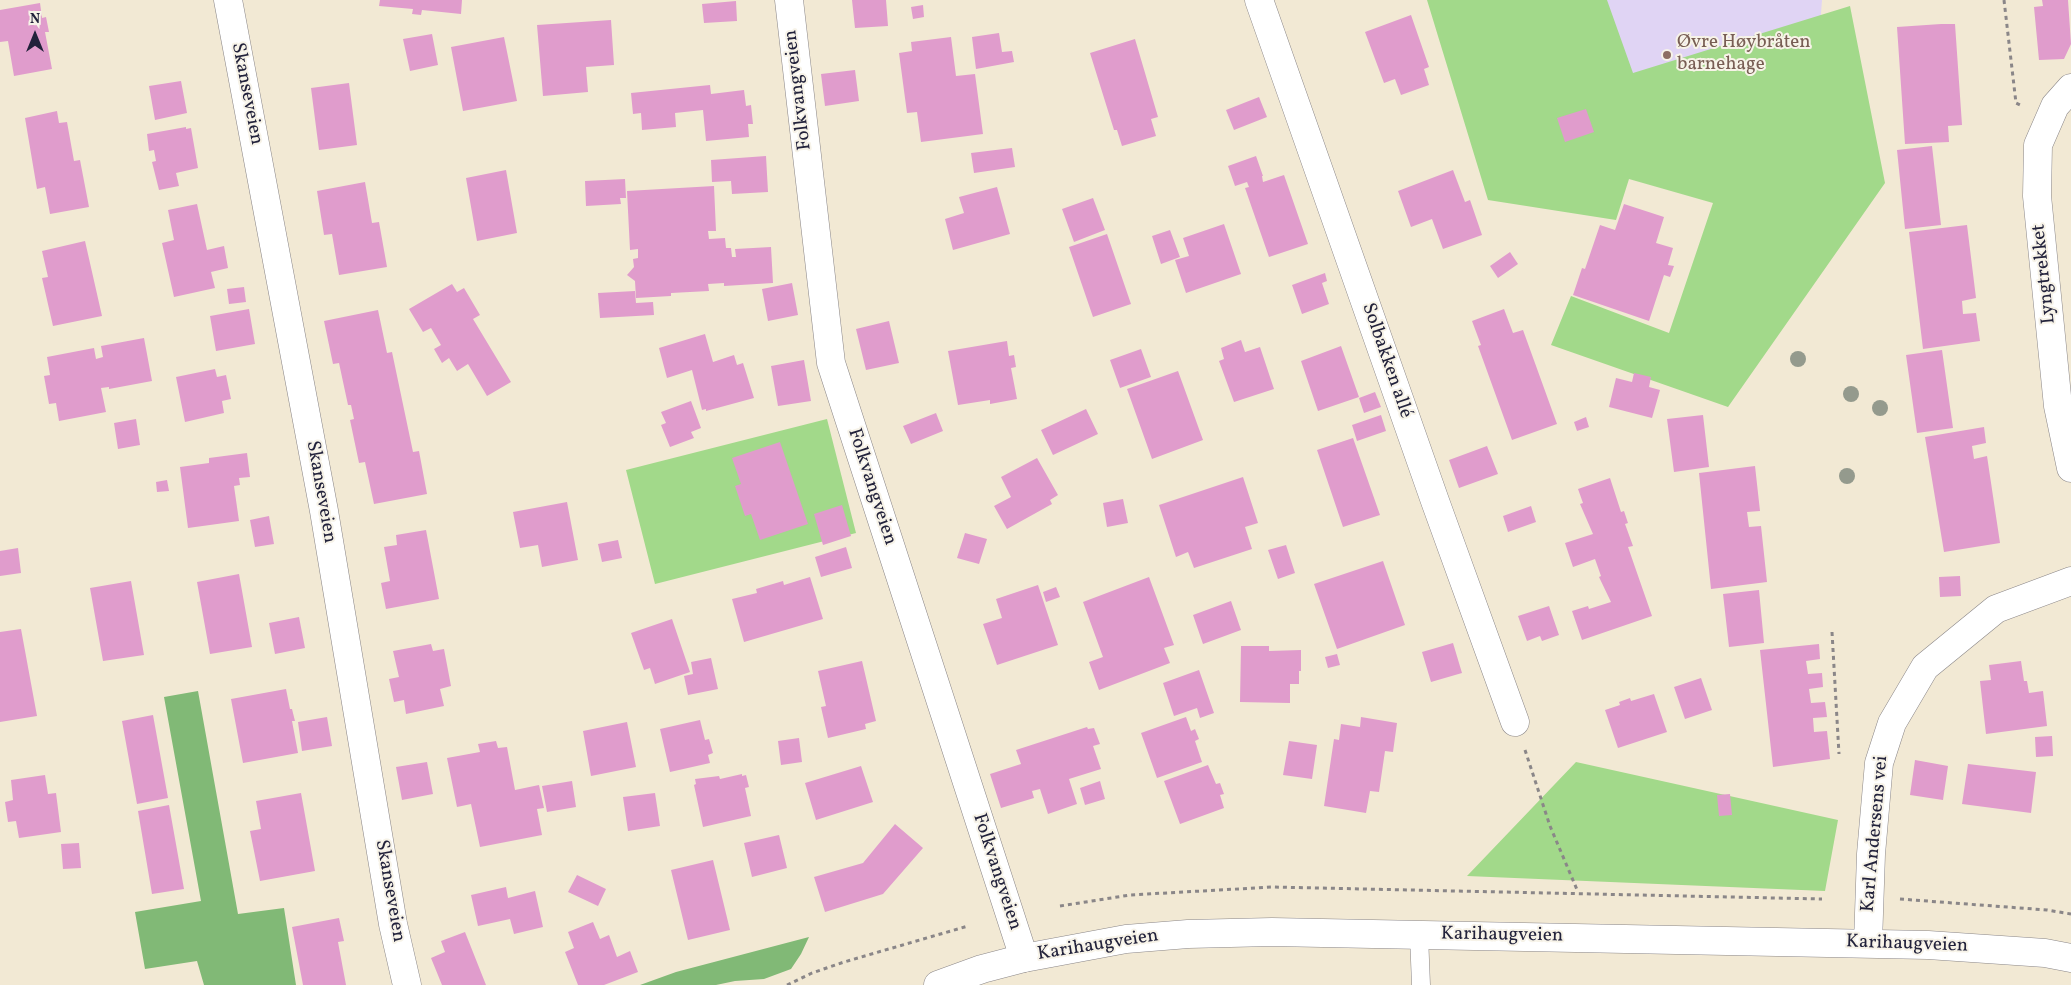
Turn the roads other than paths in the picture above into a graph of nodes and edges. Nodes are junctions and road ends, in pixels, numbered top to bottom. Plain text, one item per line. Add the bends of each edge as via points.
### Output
1 (228, 0) edge
2 (789, 0) edge
3 (1259, 0) edge
4 (2071, 88) edge
5 (2071, 468) edge
6 (2071, 581) edge
7 (1515, 722) road end
8 (1418, 935) junction
9 (1868, 944) junction
10 (1024, 958) junction
11 (2071, 958) edge
12 (407, 985) edge
13 (938, 985) edge
14 (1421, 985) edge

1 - 12 street, Skanseveien via 324,511 393,924
2 - 10 street, Folkvangveien via 831,363
3 - 7 street, Solbakken allé
4 - 5 street, Lyngtrekket via 2054,106 2038,145 2037,196 2058,406
6 - 9 street, Karl Andersens vei via 1996,609 1924,667 1892,723 1879,763
8 - 9 street, Karihaugveien
8 - 10 street, Karihaugveien via 1188,934 1126,939
8 - 14 lane
9 - 11 street, Karihaugveien via 1970,947
10 - 13 street, Karihaugveien

